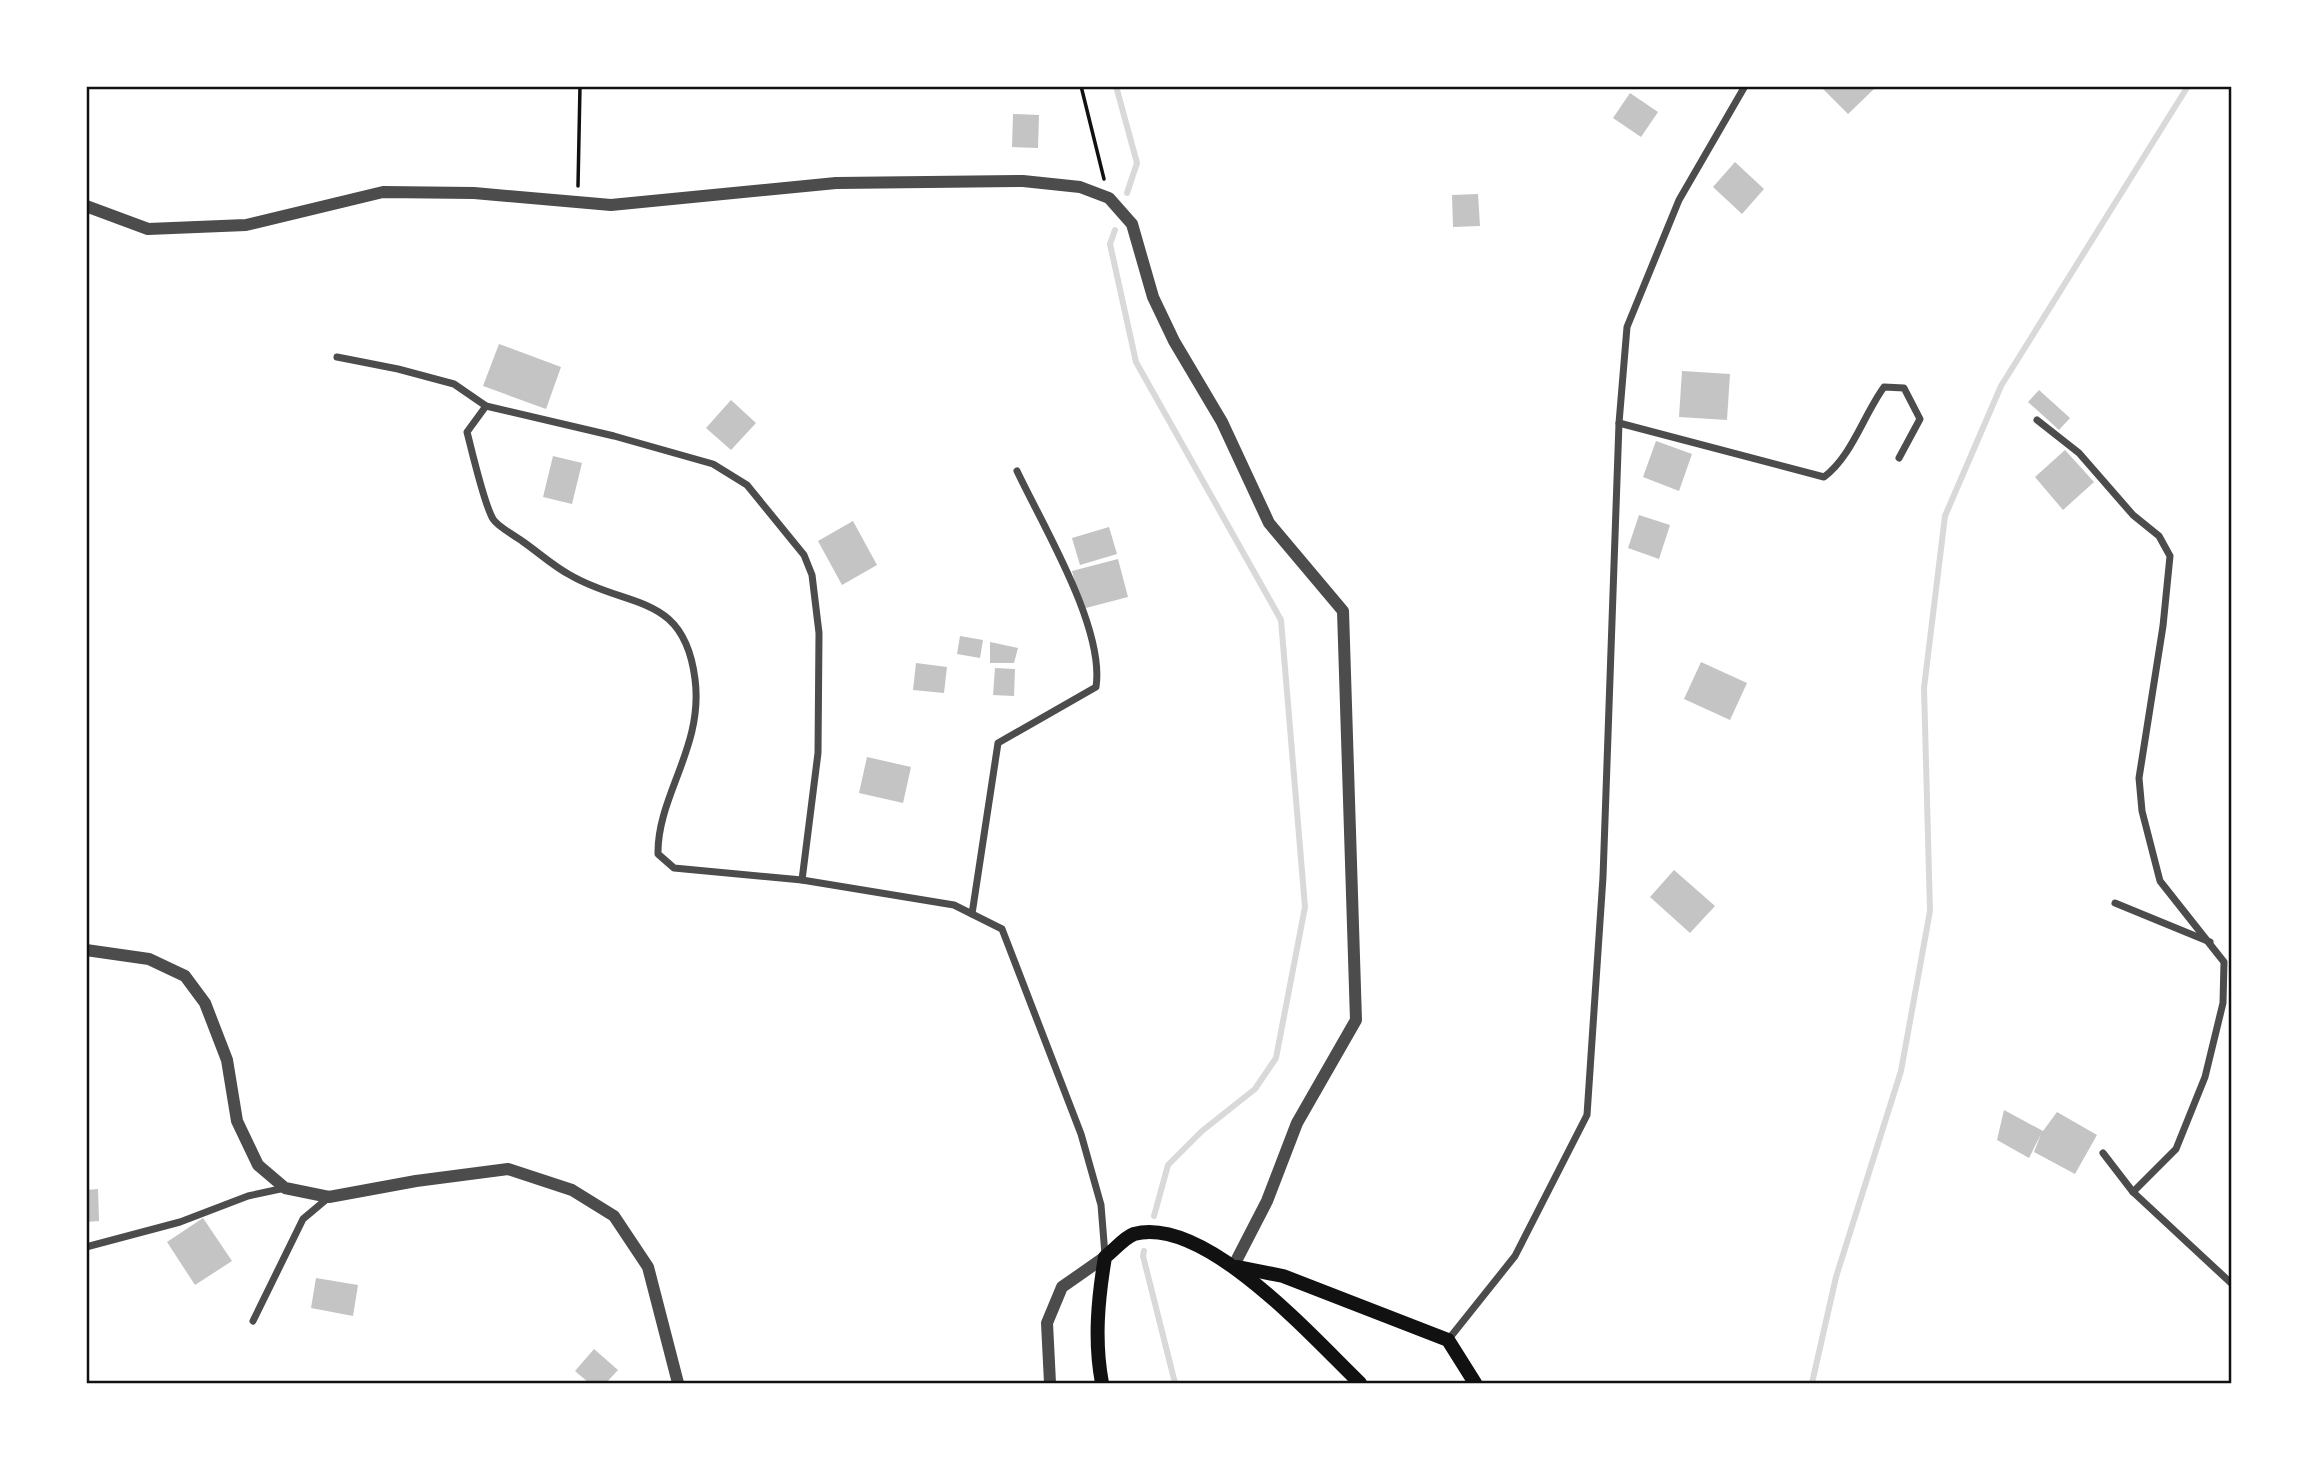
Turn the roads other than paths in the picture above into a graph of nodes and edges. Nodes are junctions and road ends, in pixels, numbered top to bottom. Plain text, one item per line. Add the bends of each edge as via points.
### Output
1 (1745, 86) edge
2 (86, 206) edge
3 (337, 358) dead end
4 (486, 406) junction
5 (2037, 421) dead end
6 (1619, 423) junction
7 (1899, 458) dead end
8 (1017, 471) dead end
9 (802, 880) junction
10 (2115, 903) dead end
11 (972, 914) junction
12 (2211, 943) junction
13 (86, 950) edge
14 (2103, 1153) dead end
15 (285, 1188) junction
16 (2133, 1192) junction
17 (329, 1197) junction
18 (86, 1247) edge
19 (1105, 1257) junction
20 (1233, 1266) junction
21 (2232, 1284) edge
22 (253, 1321) dead end
23 (1448, 1340) junction
24 (678, 1383) edge
25 (1050, 1383) edge
26 (1102, 1383) edge
27 (1360, 1383) edge
28 (1475, 1383) edge

1 - 6 street via 1679,200 1627,327
2 - 20 street via 148,229 246,225 383,192 474,193 611,205 836,183 997,181 1080,187 1109,198 1132,224 1153,296 1222,422 1269,523 1343,611 1356,1020 1297,1123 1267,1201
3 - 4 street via 454,384
4 - 9 street via 713,464 747,485 804,555 812,575 819,647 818,753
4 - 9 street via 467,432 493,520 571,576 654,607 688,646 695,680 695,717 658,836 658,854 674,868
5 - 12 street via 2079,453 2133,516 2159,536 2170,556 2139,778 2142,811 2160,881
6 - 7 street via 1824,477 1840,465 1884,387 1904,388 1920,419
6 - 23 street via 1603,877 1587,1115 1515,1256
8 - 11 street via 1086,615 1099,668 1096,687 998,743
9 - 11 street via 954,905
10 - 12 street
11 - 19 street via 1002,929 1081,1134 1101,1205
12 - 16 street via 2224,961 2226,980 2205,1077 2176,1149
13 - 15 street via 149,959 185,976 205,1003 227,1060 242,1132 258,1165
14 - 16 street
15 - 17 street
15 - 18 street
16 - 21 street
17 - 22 street via 303,1219
17 - 24 street via 509,1169 572,1190 614,1216 648,1267
19 - 20 main road via 1133,1234 1165,1233 1198,1245
19 - 25 street via 1062,1287 1047,1323
19 - 26 main road via 1097,1303
20 - 23 main road via 1283,1276
20 - 27 main road
23 - 28 main road

